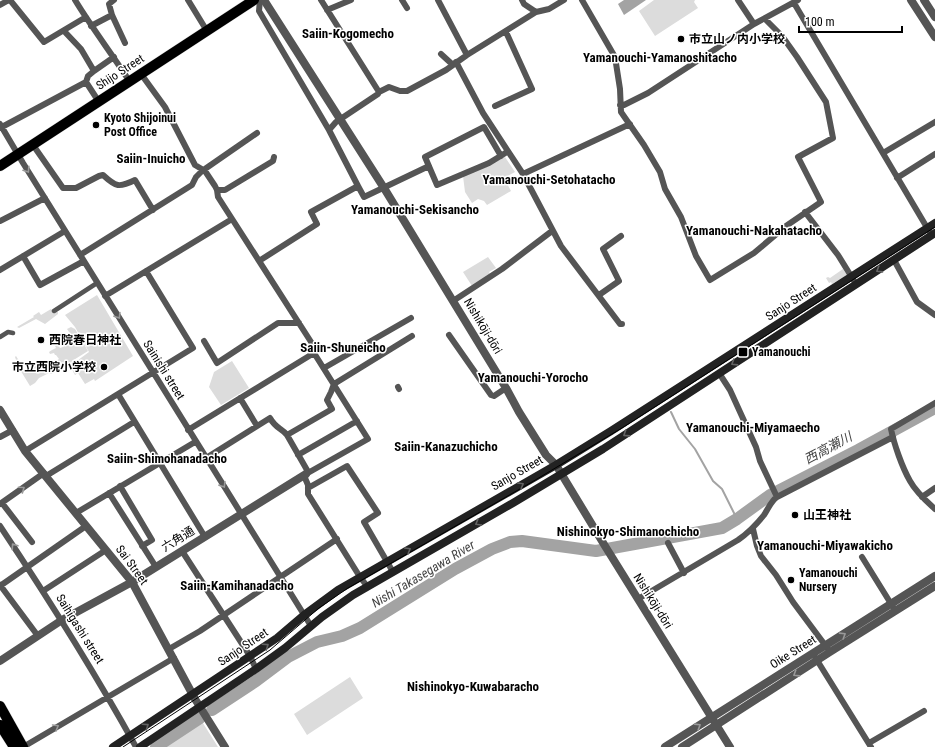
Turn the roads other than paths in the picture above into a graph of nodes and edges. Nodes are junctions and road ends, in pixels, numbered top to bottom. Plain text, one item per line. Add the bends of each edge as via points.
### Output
1 (9, 0) edge
2 (75, 0) edge
3 (114, 0) edge
4 (188, 0) edge
5 (254, 0) edge
6 (260, 0) edge
7 (264, 0) edge
8 (321, 0) edge
9 (351, 0) edge
10 (402, 0) edge
11 (438, 0) edge
12 (522, 0) edge
13 (564, 0) edge
14 (582, 0) edge
15 (738, 0) edge
16 (911, 0) edge
17 (924, 0) edge
18 (796, 2) edge
19 (0, 5) edge
20 (407, 8) dead end
21 (327, 10) junction
22 (536, 12) junction
23 (112, 15) junction
24 (935, 17) edge
25 (86, 18) junction
26 (765, 19) junction
27 (754, 24) junction
28 (91, 26) junction
29 (64, 31) junction
30 (207, 32) junction
31 (506, 32) junction
32 (935, 37) edge
33 (125, 43) dead end
34 (441, 54) dead end
35 (467, 55) junction
36 (114, 57) junction
37 (455, 64) junction
38 (94, 71) junction
39 (142, 74) junction
40 (86, 82) junction
41 (130, 82) junction
42 (379, 92) junction
43 (99, 102) junction
44 (620, 105) junction
45 (495, 106) dead end
46 (340, 120) junction
47 (935, 122) edge
48 (630, 124) junction
49 (1, 126) edge
50 (329, 130) junction
51 (257, 133) dead end
52 (33, 145) junction
53 (882, 153) junction
54 (504, 154) junction
55 (935, 154) edge
56 (18, 155) junction
57 (274, 157) dead end
58 (0, 166) edge
59 (429, 166) junction
60 (202, 171) junction
61 (523, 174) junction
62 (897, 178) junction
63 (358, 186) junction
64 (384, 188) junction
65 (217, 190) junction
66 (45, 198) junction
67 (153, 210) junction
68 (805, 212) junction
69 (232, 219) junction
70 (0, 221) edge
71 (935, 223) edge
72 (65, 231) junction
73 (552, 231) junction
74 (931, 232) edge
75 (621, 236) dead end
76 (80, 255) junction
77 (23, 256) junction
78 (894, 260) junction
79 (84, 261) junction
80 (259, 261) junction
81 (0, 270) edge
82 (146, 271) junction
83 (854, 280) junction
84 (97, 283) junction
85 (599, 295) junction
86 (105, 296) junction
87 (453, 301) junction
88 (54, 311) dead end
89 (935, 315) edge
90 (411, 318) dead end
91 (299, 323) junction
92 (622, 324) dead end
93 (13, 333) dead end
94 (449, 335) dead end
95 (412, 336) dead end
96 (0, 337) edge
97 (204, 341) dead end
98 (314, 353) junction
99 (324, 368) junction
100 (153, 373) junction
101 (719, 373) junction
102 (334, 384) junction
103 (506, 388) junction
104 (118, 394) junction
105 (240, 398) junction
106 (935, 403) edge
107 (0, 410) edge
108 (357, 421) junction
109 (134, 422) junction
110 (257, 426) junction
111 (13, 430) junction
112 (188, 430) junction
113 (892, 434) junction
114 (287, 435) junction
115 (0, 437) edge
116 (195, 442) junction
117 (25, 451) junction
118 (298, 454) junction
119 (206, 458) junction
120 (159, 464) junction
121 (556, 465) junction
122 (306, 474) junction
123 (561, 474) junction
124 (45, 475) junction
125 (120, 486) junction
126 (308, 488) junction
127 (935, 488) edge
128 (110, 493) junction
129 (775, 494) junction
130 (922, 497) junction
131 (1, 503) edge
132 (935, 509) edge
133 (76, 513) junction
134 (241, 514) junction
135 (0, 526) edge
136 (86, 526) junction
137 (753, 529) junction
138 (205, 537) junction
139 (337, 539) junction
140 (32, 542) dead end
141 (668, 543) dead end
142 (142, 546) junction
143 (106, 550) junction
144 (182, 551) junction
145 (862, 557) dead end
146 (386, 562) junction
147 (28, 567) junction
148 (156, 567) junction
149 (392, 572) junction
150 (684, 573) junction
151 (280, 577) junction
152 (360, 577) junction
153 (934, 581) edge
154 (132, 582) junction
155 (0, 585) edge
156 (367, 586) junction
157 (43, 591) junction
158 (638, 599) junction
159 (894, 607) junction
160 (223, 615) junction
161 (304, 615) junction
162 (62, 620) junction
163 (311, 626) junction
164 (38, 636) junction
165 (169, 649) junction
166 (828, 649) junction
167 (250, 656) junction
168 (815, 657) junction
169 (174, 658) junction
170 (0, 661) edge
171 (256, 669) junction
172 (193, 695) junction
173 (108, 697) junction
174 (0, 706) edge
175 (200, 706) junction
176 (924, 711) dead end
177 (714, 721) junction
178 (0, 725) edge
179 (130, 736) junction
180 (870, 745) edge
181 (14, 747) edge
182 (23, 747) edge
183 (113, 747) edge
184 (136, 747) edge
185 (140, 747) edge
186 (225, 747) edge
187 (664, 747) edge
188 (682, 747) edge
189 (730, 747) edge

1 - 19 street
1 - 29 street via 44,42
2 - 25 street
3 - 23 street via 108,4
4 - 30 street
5 - 30 main road, Shijo Street
6 - 50 street via 259,10
7 - 46 street, Nishikōji-dōri
8 - 21 street
9 - 21 street
10 - 20 street
11 - 35 street
12 - 22 street
13 - 22 street via 549,9
14 - 44 street via 615,56
15 - 27 street
16 - 32 street
17 - 24 street
18 - 26 street
18 - 53 street
21 - 42 street
22 - 31 street
23 - 28 street
23 - 33 street
25 - 28 street
25 - 29 street
26 - 27 street
26 - 68 street via 797,56 826,102 830,120 833,138 798,157 821,202
27 - 44 street via 654,89
28 - 36 street
29 - 38 street
30 - 39 main road, Shijo Street
31 - 35 street
31 - 45 street via 532,89
34 - 37 street
35 - 37 street
36 - 38 street
36 - 41 street
37 - 42 street via 407,91 389,87
37 - 54 street
38 - 40 street
39 - 41 main road, Shijo Street
39 - 60 street via 165,107 195,165
40 - 43 street
40 - 49 street
41 - 43 main road, Shijo Street
42 - 46 street
43 - 52 main road, Shijo Street
44 - 48 street via 621,112
46 - 50 street
46 - 64 street, Nishikōji-dōri
47 - 53 street
48 - 61 street
48 - 68 street via 660,172 665,189 681,217 696,256 710,280 754,252
49 - 56 street, Sainishi street
50 - 63 street
51 - 60 street
52 - 56 main road, Shijo Street
52 - 67 street via 63,188 76,188 103,175 115,185 121,186 135,180
53 - 62 street
54 - 59 street via 437,185
54 - 59 street via 484,127 425,157
54 - 61 street
55 - 62 street
56 - 58 main road, Shijo Street
56 -> 66 street, Sainishi street
57 - 65 street via 274,161 225,190
59 - 64 street
60 - 65 street via 205,171
60 - 67 street via 192,185
61 - 73 street
62 - 74 street
63 - 64 street via 364,197
63 - 80 street via 312,212 318,224
64 - 87 street, Nishikōji-dōri
65 - 69 street via 218,197
66 - 70 street
66 - 72 street, Sainishi street
67 - 76 street
68 - 83 street
69 - 80 street
69 - 82 street
71 - 74 main road, Sanjo Street
72 - 76 street, Sainishi street
72 - 77 street
73 - 85 street via 572,262
73 - 87 street
74 - 78 main road, Sanjo Street
74 - 83 main road, Sanjo Street
75 - 85 street via 603,249 619,281
76 - 79 street, Sainishi street
77 - 79 street via 40,285
77 - 81 street
78 -> 83 main road, Sanjo Street
78 - 89 street via 917,302
79 - 84 street, Sainishi street
80 - 91 street
82 - 86 street
82 - 100 street via 193,348
83 -> 101 main road, Sanjo Street
83 - 121 main road, Sanjo Street
84 - 86 street, Sainishi street
84 - 88 street
85 - 92 street
86 -> 100 street, Sainishi street
87 - 103 street, Nishikōji-dōri
90 - 99 street
91 - 97 street via 278,323 217,363
91 - 98 street via 313,345
93 - 96 street via 8,332
94 - 103 street via 491,395 494,396
95 - 102 street
98 - 99 street
98 - 105 street
99 - 102 street
100 - 104 street
100 - 112 street, Sainishi street
101 -> 123 main road, Sanjo Street
101 - 129 street via 730,390
102 - 108 street
102 - 114 street via 327,400 332,409
103 - 121 street, Nishikōji-dōri via 519,412
104 - 109 street
104 - 117 street
105 - 110 street
105 - 112 street
106 - 113 street via 891,428
107 - 111 street, Sai Street
108 - 118 street
108 - 122 street, 六角通 via 368,439
109 - 120 street
109 - 124 street
110 - 114 street via 270,418 274,426
110 - 119 street
111 - 115 street
111 - 117 street, Sai Street
112 - 116 street, Sainishi street
113 - 129 street
113 - 130 street via 910,481
114 - 118 street
116 - 119 street, Sainishi street
116 - 120 street
117 - 124 street, Sai Street
118 - 122 street
119 -> 134 street, Sainishi street
120 - 125 street
120 - 138 street
121 - 123 street, Nishikōji-dōri
146 -> 121 main road, Sanjo Street
122 - 126 street via 304,478
122 - 134 street, 六角通
123 -> 149 main road, Sanjo Street
123 - 158 street, Nishikōji-dōri
131 -> 124 street
124 - 133 street, Sai Street
125 - 128 street
125 - 142 street via 152,540
126 - 139 street via 308,494
126 - 146 street via 347,466 378,513 364,522
127 - 130 street
128 - 133 street
128 - 142 street
129 - 137 street via 767,511
130 - 132 street
131 - 140 street
133 - 136 street, Sai Street
134 - 138 street, 六角通
134 - 151 street, Sainishi street
147 -> 135 street, Saihigashi street
136 - 143 street, Sai Street
136 - 147 street
137 - 150 street
137 - 166 street via 761,556
138 - 144 street, 六角通
139 - 151 street
139 - 152 street
141 - 150 street
142 - 148 street
143 - 154 street, Sai Street
143 - 157 street
144 - 148 street, 六角通
144 - 160 street
145 - 159 street
146 - 149 street
146 - 152 main road, Sanjo Street
147 - 155 street
147 - 157 street, Saihigashi street
148 - 154 street, 六角通
149 - 156 main road, Sanjo Street
150 - 158 street
151 - 160 street
151 - 161 street, Sainishi street
152 - 156 street
152 - 161 main road, Sanjo Street
153 - 159 street, Oike Street
154 - 162 street, 六角通
154 - 165 street, Sai Street
155 - 164 street
156 - 163 main road, Sanjo Street
157 - 162 street, Saihigashi street
158 - 177 street, Nishikōji-dōri
159 - 166 street, Oike Street
160 - 165 street
160 - 167 street
161 - 163 street, Sainishi street
167 -> 161 main road, Sanjo Street
162 - 164 street, 六角通
162 - 173 street, Saihigashi street
163 - 171 main road, Sanjo Street
164 - 170 street, 六角通
165 - 169 street, Sai Street
166 - 168 street, Oike Street
167 - 171 street
167 - 172 main road, Sanjo Street
168 - 177 street, Oike Street
168 - 180 street
169 - 172 street, Sai Street
169 - 173 street
171 - 175 main road, Sanjo Street
172 - 175 street, Sai Street
179 -> 172 main road, Sanjo Street
173 - 179 street, Saihigashi street
182 -> 173 street
174 - 182 main road
175 - 185 main road, Sanjo Street
175 - 186 street, Sai Street
176 - 180 street
187 -> 177 street, Oike Street
177 - 188 street, Oike Street
177 - 189 street, Nishikōji-dōri
178 - 181 main road
179 - 183 main road, Sanjo Street
179 - 184 street, Saihigashi street

